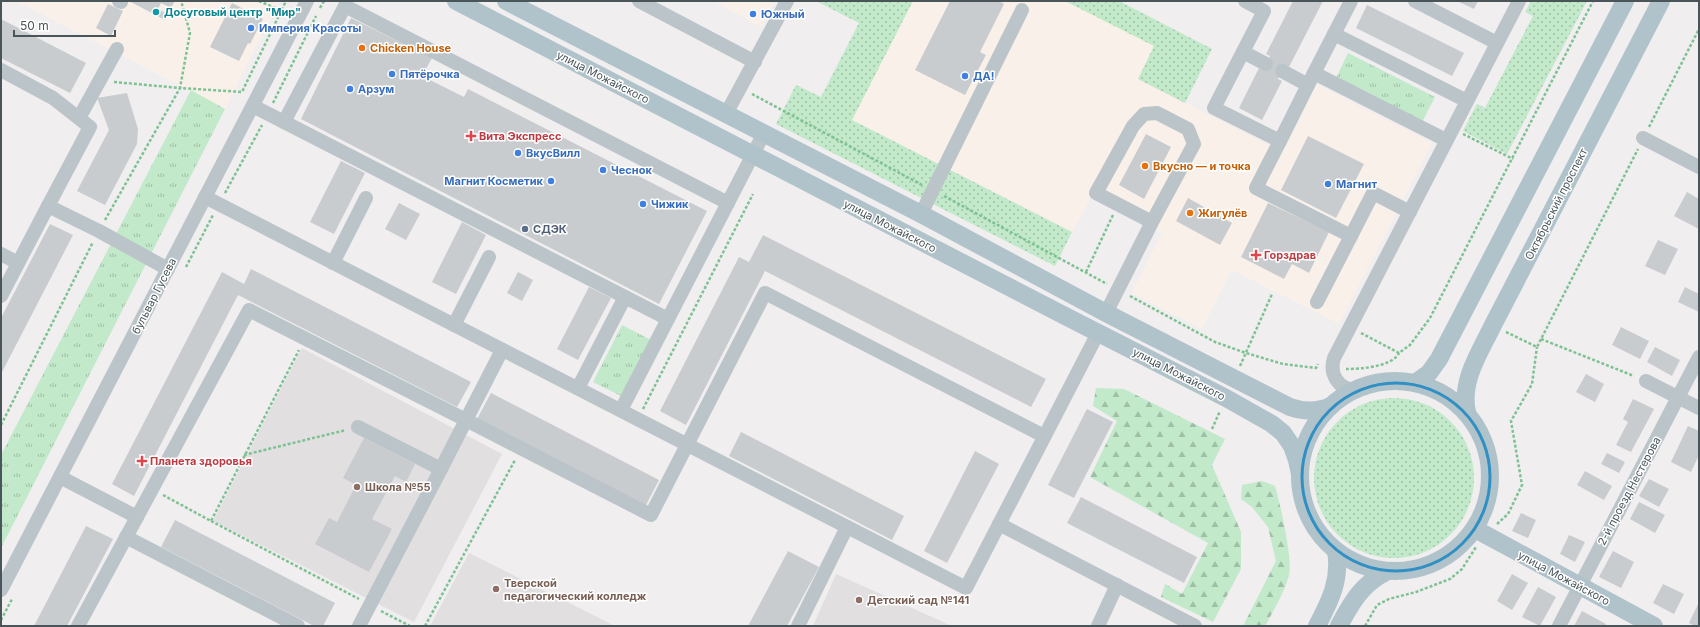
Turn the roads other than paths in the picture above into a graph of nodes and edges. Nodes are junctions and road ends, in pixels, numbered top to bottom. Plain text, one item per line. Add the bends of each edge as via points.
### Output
1 (307, 1) edge
2 (456, 1) edge
3 (506, 1) edge
4 (639, 1) edge
5 (787, 1) edge
6 (1245, 1) edge
7 (1351, 1) edge
8 (1519, 1) edge
9 (1625, 1) edge
10 (1661, 1) edge
11 (1423, 3) edge
12 (526, 5) edge
13 (1266, 6) edge
14 (1022, 10) dead end
15 (1334, 34) junction
16 (1497, 43) junction
17 (117, 49) dead end
18 (1243, 52) junction
19 (755, 62) junction
20 (1266, 64) dead end
21 (1, 70) edge
22 (1282, 71) dead end
23 (1311, 79) junction
24 (1466, 101) junction
25 (253, 106) junction
26 (726, 114) junction
27 (79, 118) junction
28 (284, 122) junction
29 (764, 133) junction
30 (1643, 138) road end
31 (1446, 140) junction
32 (1280, 141) junction
33 (753, 155) junction
34 (1699, 167) edge
35 (205, 197) junction
36 (366, 198) dead end
37 (728, 203) junction
38 (48, 206) junction
39 (1410, 212) junction
40 (921, 214) junction
41 (1152, 222) junction
42 (1351, 236) junction
43 (1, 254) edge
44 (489, 257) dead end
45 (18, 263) junction
46 (333, 263) junction
47 (168, 269) junction
48 (1, 296) edge
49 (625, 297) junction
50 (1317, 302) dead end
51 (1106, 313) junction
52 (668, 319) junction
53 (454, 325) junction
54 (1098, 333) junction
55 (502, 350) junction
56 (1699, 357) edge
57 (1646, 381) road end
58 (1415, 383) junction
59 (578, 388) junction
60 (1355, 390) junction
61 (1679, 397) junction
62 (1331, 406) junction
63 (1699, 408) edge
64 (621, 410) junction
65 (1467, 412) junction
66 (466, 420) junction
67 (358, 427) road end
68 (1044, 436) junction
69 (688, 445) junction
70 (441, 469) junction
71 (1300, 474) junction
72 (60, 477) junction
73 (137, 518) junction
74 (999, 524) junction
75 (847, 527) junction
76 (1480, 532) junction
77 (126, 537) junction
78 (1336, 551) junction
79 (1386, 572) junction
80 (1117, 585) junction
81 (1579, 586) junction
82 (1, 590) edge
83 (78, 626) edge
84 (298, 626) edge
85 (359, 626) edge
86 (798, 626) edge
87 (1098, 626) edge
88 (1195, 626) edge
89 (1317, 626) edge
90 (1339, 626) edge
91 (1559, 626) edge
92 (1654, 626) edge

1 - 25 street, бульвар Гусева
2 - 33 main road, улица Можайского
3 - 12 main road, улица Можайского
4 - 19 street
5 - 19 street
6 - 13 street
7 - 15 street
8 - 16 street
9 - 58 main road via 1440,359 1429,373
10 - 65 main road, Октябрьский проспект via 1493,325 1468,378 1465,392
11 - 16 street
12 - 26 main road, улица Можайского
13 - 18 street
14 - 40 street
15 - 23 street
15 - 24 street
16 - 24 street
17 - 27 street
18 - 20 street
18 - 32 street via 1214,108
19 - 26 street
21 - 27 street via 54,98
22 - 23 street
23 - 31 street
23 - 32 street
24 - 31 street
25 - 28 street
25 - 35 street, бульвар Гусева
26 - 29 main road, улица Можайского
27 - 38 street via 90,127
28 - 37 street via 345,6
28 - 49 street
29 - 33 street
29 - 40 main road, улица Можайского
30 - 34 street
31 - 39 street
32 - 42 street via 1256,188
33 - 37 street
33 - 54 main road, улица Можайского
35 - 46 street
35 - 47 street, бульвар Гусева
36 - 46 street
37 - 52 street
38 - 45 street
38 - 47 street
39 - 42 street via 1373,193
39 - 60 street via 1334,358 1332,369 1335,378 1340,385
40 - 51 main road, улица Можайского
41 - 41 street via 1194,144 1188,129 1158,112 1144,114 1133,126 1096,193
41 - 51 street
42 - 50 street
43 - 45 street
44 - 53 street
45 - 48 street
46 - 53 street
47 - 72 street, бульвар Гусева
49 - 52 street
49 - 59 street
51 - 62 main road, улица Можайского via 1296,409 1314,411
52 - 64 street
53 - 55 street
54 - 68 street
54 - 71 main road, улица Можайского via 1272,424 1283,433 1295,452
55 - 59 street
55 - 66 street
56 - 61 street, 2-й проезд Нестерова
57 - 61 street
58 - 60 main road via 1384,382
58 - 65 main road via 1443,394
59 - 64 street
60 - 62 main road
61 - 63 street
61 - 81 street, 2-й проезд Нестерова
62 - 71 main road via 1309,437
64 - 69 street
65 - 76 main road via 1482,437 1490,464 1490,484
66 - 69 street via 651,515
66 - 70 street
66 - 73 street via 249,310
67 - 70 street
68 - 69 street via 765,293
68 - 74 street
69 - 75 street
70 - 85 street
71 - 78 main road via 1307,512 1317,530
72 - 73 street
72 - 82 street, бульвар Гусева
73 - 77 street
74 - 75 street via 966,588
74 - 80 street
75 - 86 street
76 - 79 main road via 1431,565 1409,571
76 - 81 main road, улица Можайского
77 - 83 street
77 - 84 street
78 - 79 main road via 1364,566
78 - 89 main road via 1336,587
79 - 90 main road via 1359,592
80 - 87 street
80 - 88 street
81 - 91 street, 2-й проезд Нестерова
81 - 92 main road, улица Можайского

